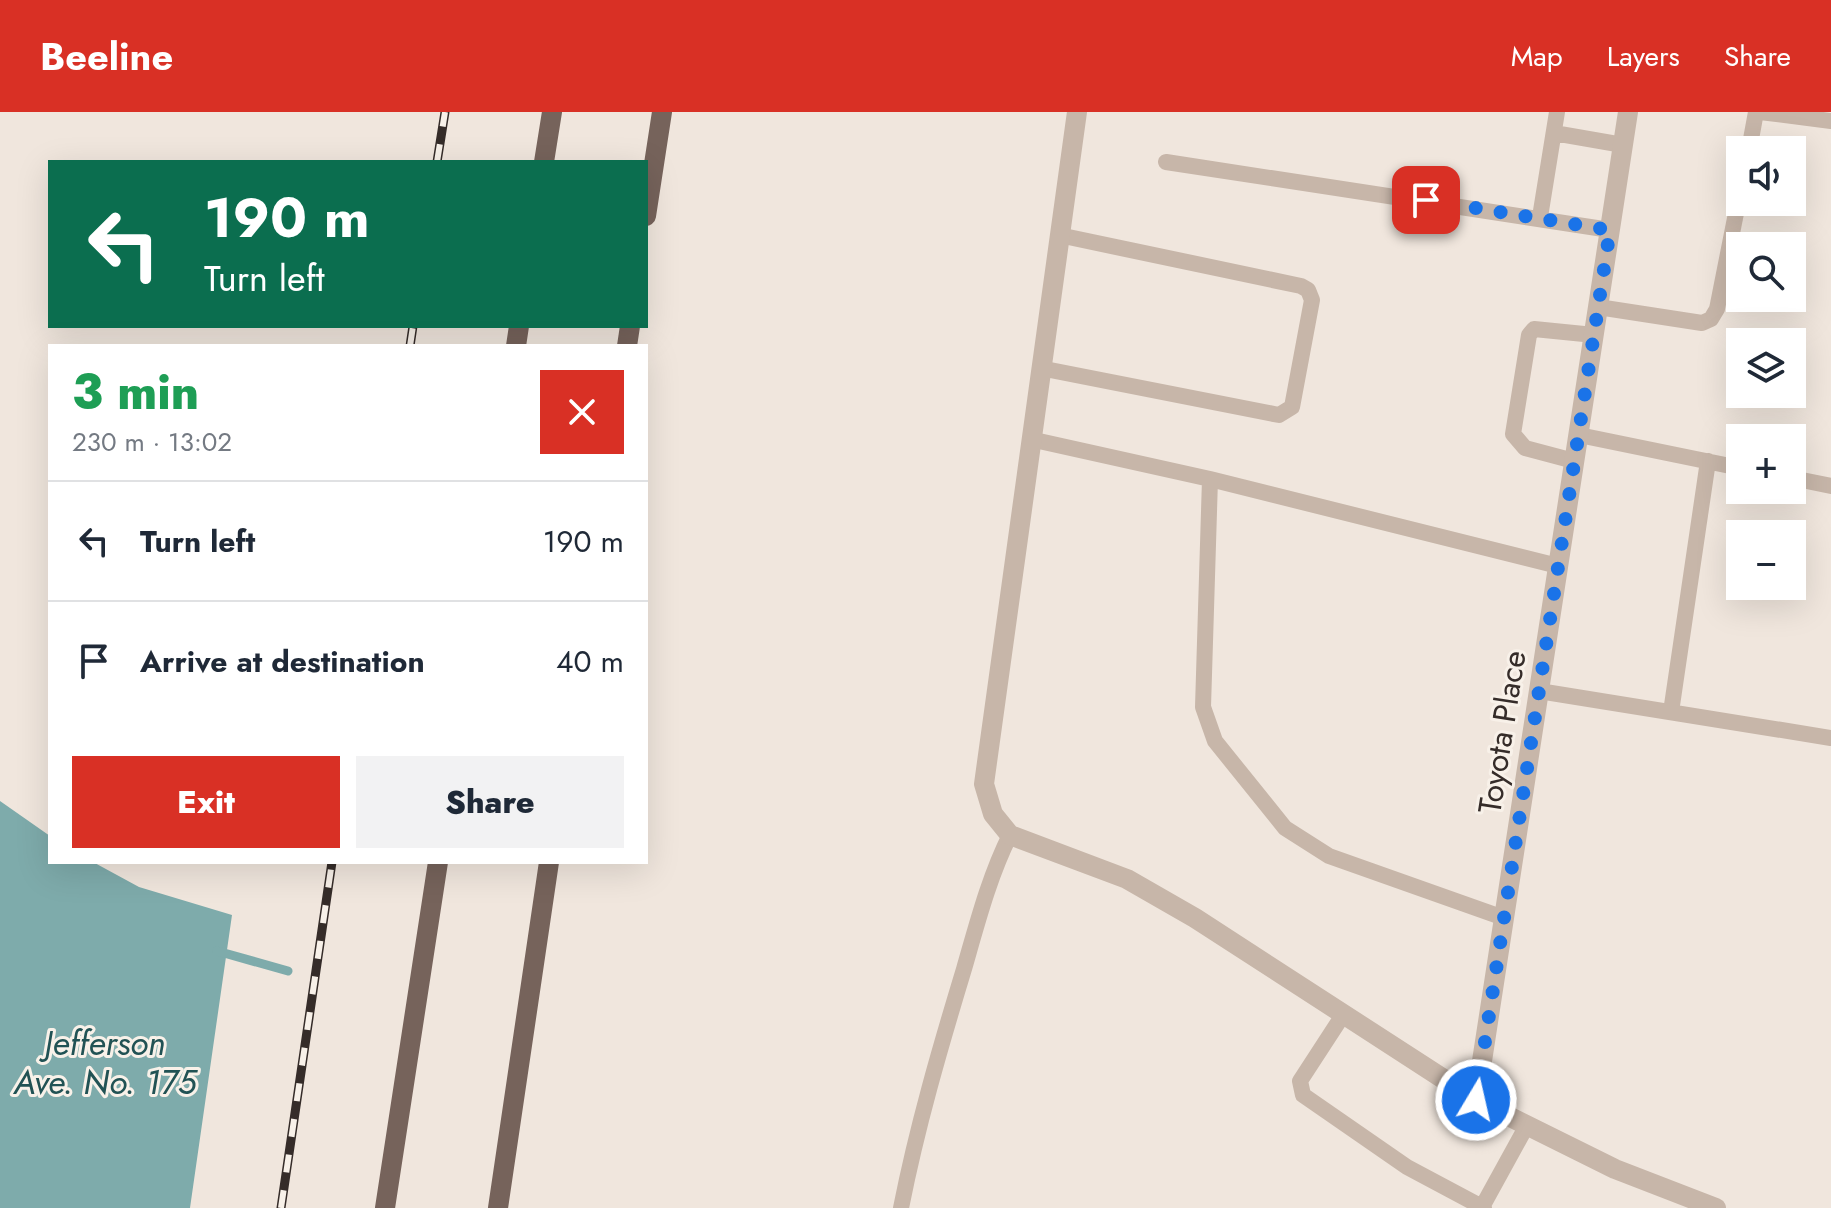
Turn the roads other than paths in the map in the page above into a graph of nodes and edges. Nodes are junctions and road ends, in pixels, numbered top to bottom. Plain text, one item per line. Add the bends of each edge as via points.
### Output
1 (552, 112) edge
2 (662, 112) edge
3 (1077, 112) edge
4 (1557, 112) edge
5 (1628, 112) edge
6 (1758, 112) edge
7 (1831, 121) edge
8 (1554, 133) junction
9 (1752, 136) edge
10 (1623, 145) junction
11 (544, 160) edge
12 (1166, 162) dead end
13 (648, 203) edge
14 (1735, 216) edge
15 (1540, 217) junction
16 (1610, 230) junction
17 (1059, 235) junction
18 (1598, 307) junction
19 (1594, 335) junction
20 (1040, 368) junction
21 (1579, 435) junction
22 (1030, 439) junction
23 (1574, 461) junction
24 (1708, 461) junction
25 (1726, 465) edge
26 (1210, 479) junction
27 (1806, 481) edge
28 (1831, 486) edge
29 (1558, 566) junction
30 (1539, 691) junction
31 (1671, 712) junction
32 (1831, 738) edge
33 (1010, 835) junction
34 (438, 864) edge
35 (549, 864) edge
36 (1504, 918) junction
37 (1343, 1015) junction
38 (1476, 1100) junction
39 (1526, 1127) junction
40 (1483, 1207) edge
41 (385, 1208) edge
42 (498, 1208) edge
43 (901, 1208) edge
44 (1716, 1208) edge

1 - 11 main road
2 - 13 main road
3 - 17 street
4 - 8 lane
5 - 10 street, Toyota Place
6 - 7 lane
6 - 9 lane
8 - 10 lane
8 - 15 lane
10 - 16 street, Toyota Place
12 - 15 lane
14 - 18 lane via 1711,319 1702,323
15 - 16 lane
16 - 18 street, Toyota Place
17 - 20 street
17 - 20 lane via 1301,286 1312,300 1292,407 1279,415
18 - 19 street, Toyota Place
19 - 21 street, Toyota Place
19 - 23 lane via 1534,329 1529,335 1513,434 1525,448
20 - 22 street
21 - 23 street, Toyota Place
21 - 24 lane
22 - 26 lane
22 - 33 street via 984,784 993,814
23 - 29 street, Toyota Place
24 - 25 lane
24 - 31 lane
26 - 29 lane
26 - 36 lane via 1203,707 1215,741 1285,828 1329,856
27 - 28 lane
29 - 30 street, Toyota Place
30 - 31 lane
30 - 36 street, Toyota Place
31 - 32 lane
33 - 37 street via 1127,879
33 - 43 lane via 949,1018
34 - 41 main road
35 - 42 main road
36 - 38 street, Toyota Place
37 - 38 street
37 - 40 lane via 1299,1089 1407,1167
38 - 39 street
39 - 40 lane
39 - 44 street

